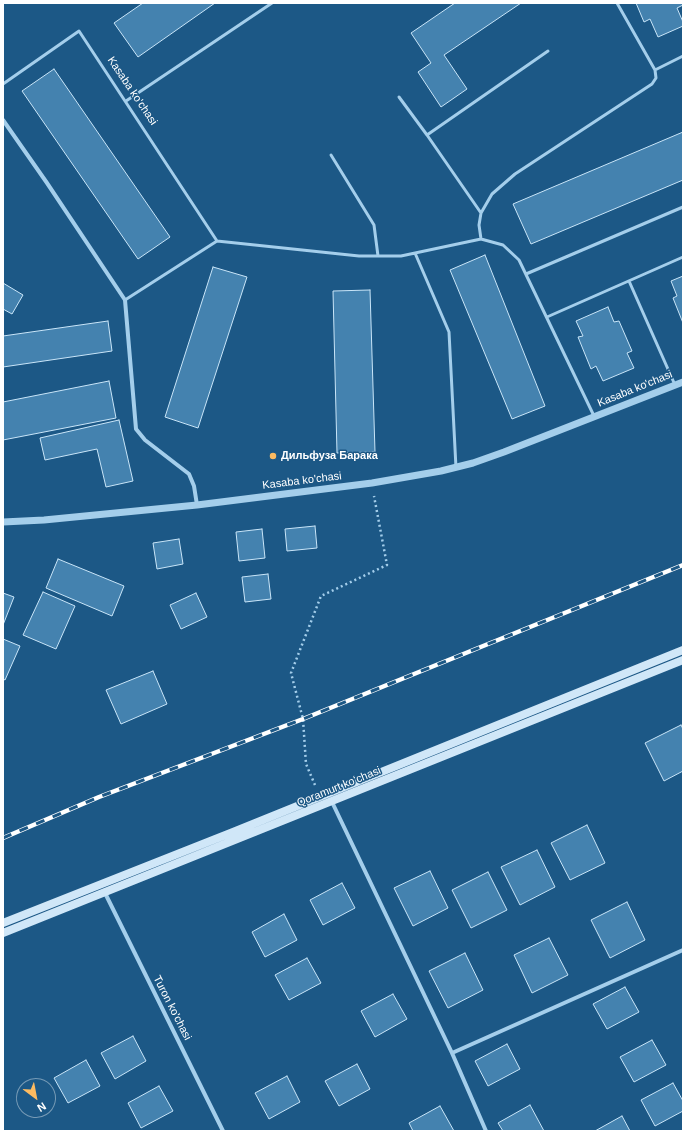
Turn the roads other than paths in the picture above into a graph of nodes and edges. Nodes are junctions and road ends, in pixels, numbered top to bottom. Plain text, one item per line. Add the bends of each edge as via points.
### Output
1 (272, 3) edge
2 (617, 3) edge
3 (548, 51) dead end
4 (683, 56) edge
5 (655, 70) junction
6 (3, 84) edge
7 (399, 97) dead end
8 (126, 101) junction
9 (3, 120) edge
10 (427, 135) junction
11 (331, 155) dead end
12 (683, 207) edge
13 (480, 213) junction
14 (481, 239) junction
15 (217, 241) junction
16 (415, 253) junction
17 (378, 256) junction
18 (683, 257) edge
19 (526, 274) junction
20 (629, 281) junction
21 (125, 300) junction
22 (547, 317) junction
23 (683, 382) edge
24 (675, 385) junction
25 (594, 417) junction
26 (456, 468) junction
27 (197, 505) junction
28 (3, 522) edge
29 (683, 650) edge
30 (683, 660) edge
31 (332, 802) junction
32 (104, 894) junction
33 (3, 923) edge
34 (3, 933) edge
35 (683, 950) edge
36 (452, 1053) junction
37 (224, 1131) edge
38 (486, 1131) edge

1 - 8 lane
2 - 5 lane
3 - 10 lane
4 - 5 lane
5 - 13 lane via 656,78 652,84 515,174 492,194
6 - 8 lane, Kasaba ko'chasi via 79,31
7 - 10 lane
8 - 15 lane, Kasaba ko'chasi
9 - 21 street
10 - 13 lane
11 - 17 lane via 374,225
12 - 19 lane
13 - 14 lane
14 - 16 lane, Kasaba ko'chasi
14 - 19 lane, Kasaba ko'chasi via 503,245 520,260
15 - 17 lane, Kasaba ko'chasi
15 - 21 lane
16 - 17 lane, Kasaba ko'chasi
16 - 26 lane via 449,332
18 - 20 lane
19 - 22 lane, Kasaba ko'chasi
20 - 22 lane
20 - 24 lane
21 - 27 street via 136,429 145,440 189,474
22 - 25 lane, Kasaba ko'chasi
23 - 24 street, Kasaba ko'chasi
24 - 25 street, Kasaba ko'chasi
25 - 26 street, Kasaba ko'chasi
26 - 27 street, Kasaba ko'chasi via 407,478
27 - 28 street, Kasaba ko'chasi
29 - 33 main road, Qoramurt koʻchasi
30 - 31 main road, Qoramurt koʻchasi
31 - 32 main road, Qoramurt koʻchasi
31 - 36 street
32 - 34 main road, Qoramurt koʻchasi
32 - 37 street, Turon ko'chasi
35 - 36 street
36 - 38 street

